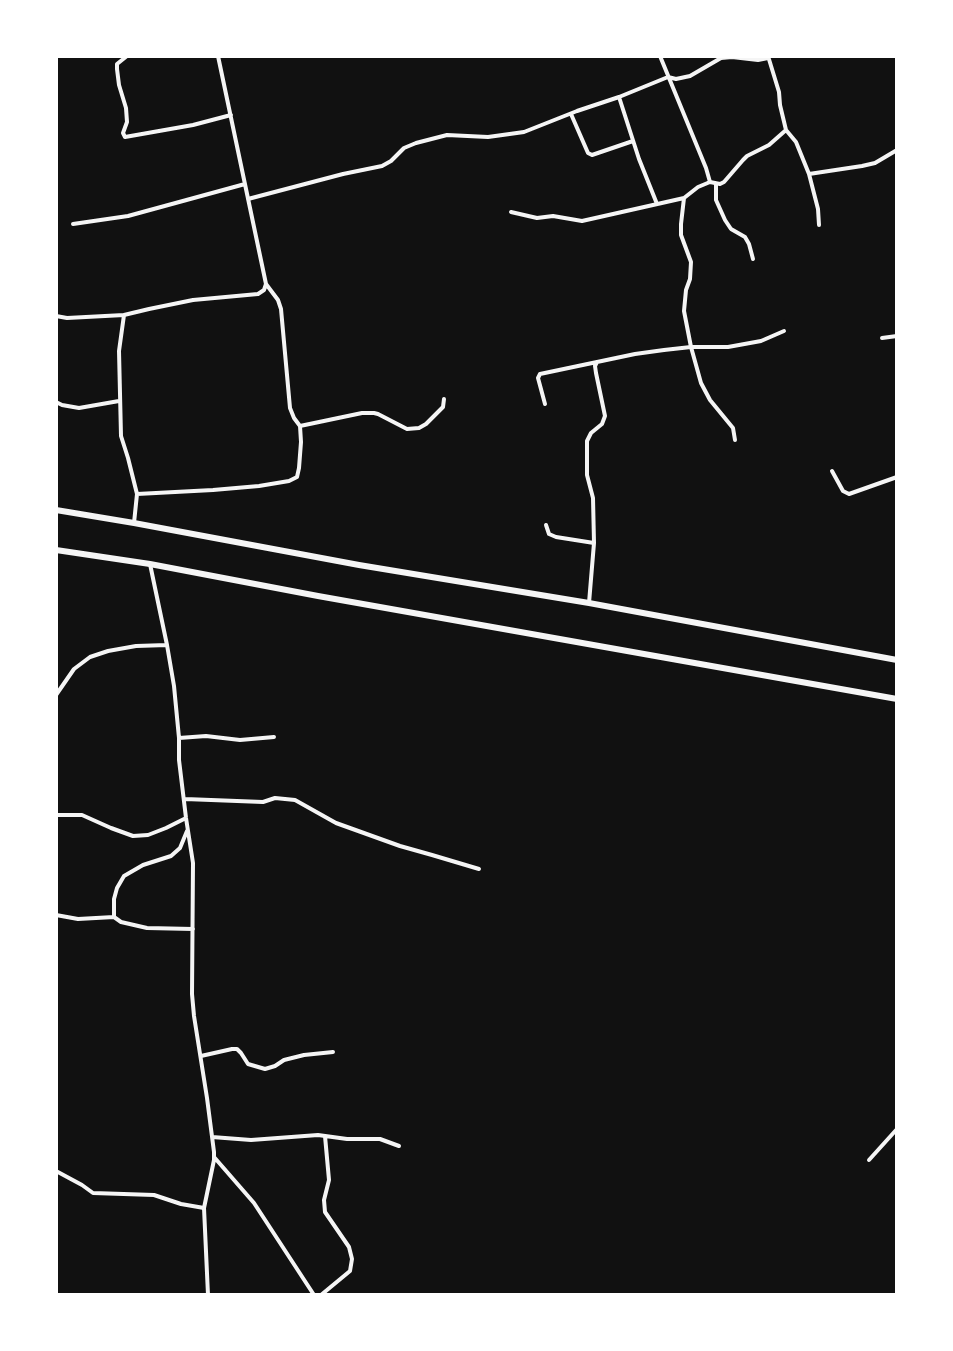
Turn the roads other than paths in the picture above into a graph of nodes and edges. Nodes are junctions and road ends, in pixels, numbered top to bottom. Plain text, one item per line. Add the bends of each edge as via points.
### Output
1 (127, 56) edge
2 (218, 56) edge
3 (660, 56) edge
4 (768, 57) edge
5 (668, 77) junction
6 (619, 97) junction
7 (571, 114) junction
8 (231, 115) junction
9 (786, 130) junction
10 (633, 141) junction
11 (897, 150) edge
12 (809, 174) junction
13 (710, 182) junction
14 (245, 184) junction
15 (716, 184) junction
16 (684, 198) junction
17 (248, 199) junction
18 (656, 204) junction
19 (511, 212) dead end
20 (73, 224) dead end
21 (819, 225) dead end
22 (753, 258) dead end
23 (266, 284) junction
24 (56, 316) edge
25 (124, 316) junction
26 (784, 331) dead end
27 (897, 336) edge
28 (882, 338) dead end
29 (691, 347) junction
30 (597, 362) junction
31 (444, 399) dead end
32 (120, 401) junction
33 (56, 402) edge
34 (546, 404) dead end
35 (300, 426) junction
36 (735, 440) dead end
37 (832, 471) dead end
38 (897, 477) edge
39 (137, 494) junction
40 (56, 510) edge
41 (134, 523) junction
42 (546, 525) dead end
43 (594, 543) junction
44 (56, 550) edge
45 (150, 564) junction
46 (589, 604) junction
47 (167, 644) junction
48 (897, 660) edge
49 (56, 695) edge
50 (897, 699) edge
51 (274, 737) dead end
52 (179, 738) junction
53 (185, 799) junction
54 (56, 815) edge
55 (186, 818) junction
56 (188, 831) junction
57 (479, 869) dead end
58 (56, 914) edge
59 (114, 918) junction
60 (193, 929) junction
61 (333, 1052) dead end
62 (201, 1056) junction
63 (897, 1129) edge
64 (325, 1136) junction
65 (212, 1137) junction
66 (399, 1146) dead end
67 (214, 1156) junction
68 (869, 1160) dead end
69 (56, 1170) edge
70 (204, 1208) junction
71 (208, 1295) edge
72 (314, 1295) edge
73 (321, 1295) edge

1 - 8 street via 117,64 126,108 125,137
2 - 8 street
3 - 5 street
4 - 5 street via 758,60 721,58 690,76
4 - 9 street
5 - 6 street
5 - 13 street
6 - 7 street
6 - 10 street
7 - 10 street via 588,153 592,155
7 - 17 street via 524,132 488,137 447,135 416,143 404,148 382,166
8 - 14 street
9 - 12 street via 796,142
9 - 15 street via 769,145 747,156 724,182
10 - 18 street
11 - 12 street via 875,163
12 - 21 street
13 - 15 street
13 - 16 street
14 - 17 street
14 - 20 street via 128,216
15 - 22 street via 716,200 725,220 731,229 745,237
16 - 18 street
16 - 29 street via 681,235 691,262 684,311
17 - 23 street
18 - 19 street via 582,221 553,216 537,218
23 - 25 street via 258,294 193,300
23 - 35 street via 282,309 290,408
24 - 25 street
25 - 32 street via 118,351
26 - 29 street via 728,347
27 - 28 street
29 - 30 street
29 - 36 street via 701,383 710,400 733,428
30 - 34 street via 540,374 538,378
30 - 43 street via 596,373 605,416 587,441
31 - 35 street via 443,407 418,428 407,429 374,413
32 - 33 street via 79,408
32 - 39 street via 121,436
35 - 39 street via 298,474 289,481
37 - 38 street via 843,491 849,494
39 - 41 street
40 - 41 highway
41 - 46 highway
42 - 43 street via 549,534 556,537
43 - 46 street
44 - 45 highway
45 - 47 street
45 - 50 highway
46 - 48 highway
47 - 49 street via 136,646 90,657 74,669
47 - 52 street
51 - 52 street via 240,740 206,736
52 - 53 street
53 - 55 street
53 - 57 street via 295,800 345,827
54 - 55 street via 82,815 133,836 148,835
55 - 56 street
56 - 59 street via 180,848 171,856 143,865 124,876 116,888
56 - 60 street via 193,863
58 - 59 street via 78,919
59 - 60 street via 147,928
60 - 62 street via 192,994
61 - 62 street via 284,1060 265,1069 248,1064 237,1050
62 - 65 street
63 - 68 street
64 - 65 street via 251,1140
64 - 66 street via 380,1138
64 - 73 street via 329,1180 325,1212 349,1247 352,1259 350,1271
65 - 67 street
67 - 70 street
67 - 72 street via 254,1203
69 - 70 street via 93,1193 154,1195
70 - 71 street

